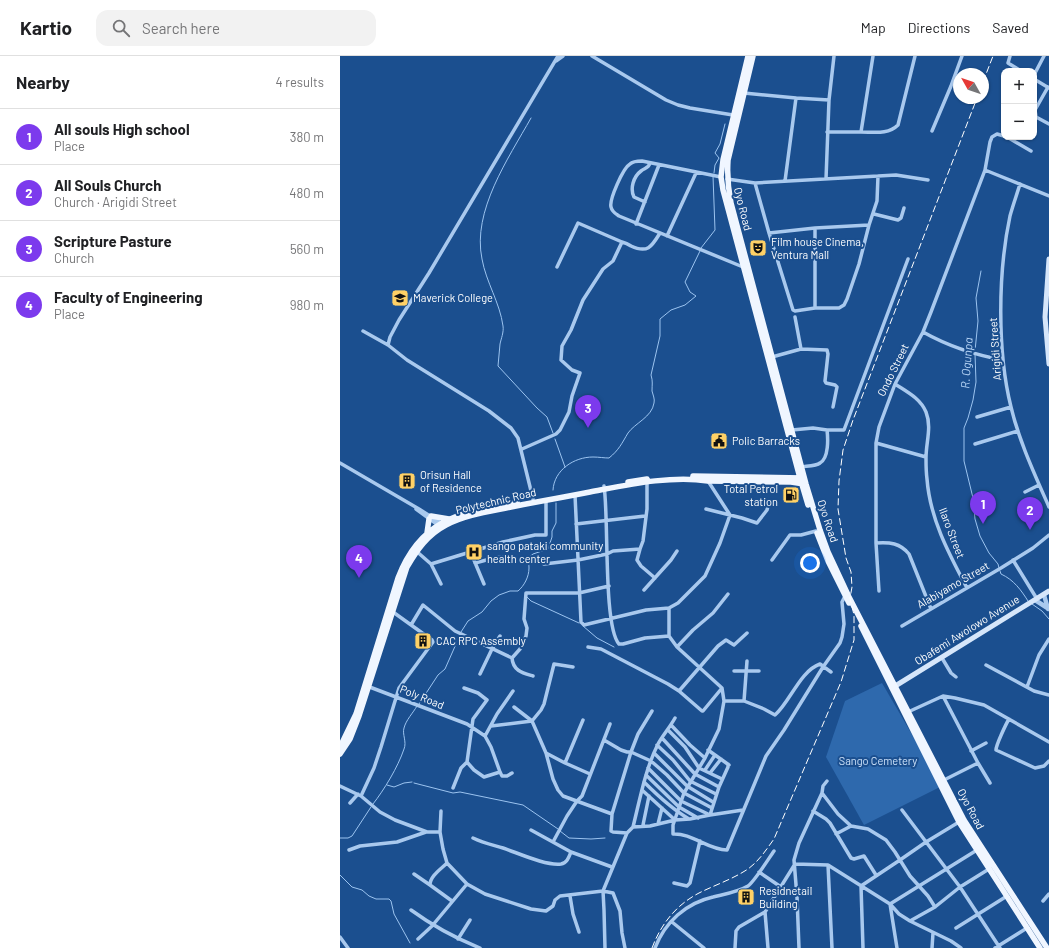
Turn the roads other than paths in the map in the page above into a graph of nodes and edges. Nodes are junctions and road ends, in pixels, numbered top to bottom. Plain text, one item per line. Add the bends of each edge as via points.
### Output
1 (558, 56) edge
2 (563, 56) edge
3 (592, 56) edge
4 (748, 56) edge
5 (753, 56) edge
6 (834, 56) edge
7 (873, 56) edge
8 (915, 56) edge
9 (962, 56) edge
10 (1010, 56) edge
11 (1044, 56) edge
12 (555, 62) junction
13 (1016, 68) edge
14 (1037, 69) edge
15 (1037, 81) edge
16 (1049, 88) edge
17 (744, 93) junction
18 (796, 98) junction
19 (829, 100) junction
20 (733, 115) junction
21 (1049, 124) edge
22 (932, 131) dead end
23 (827, 132) junction
24 (861, 132) junction
25 (1001, 135) edge
26 (1013, 140) edge
27 (1031, 150) dead end
28 (650, 163) junction
29 (659, 165) junction
30 (985, 170) junction
31 (696, 172) junction
32 (878, 176) junction
33 (724, 178) junction
34 (826, 179) junction
35 (928, 180) dead end
36 (785, 181) junction
37 (755, 183) junction
38 (1020, 184) junction
39 (1049, 196) edge
40 (645, 202) junction
41 (904, 208) dead end
42 (874, 214) junction
43 (636, 224) junction
44 (869, 225) junction
45 (815, 228) junction
46 (660, 233) junction
47 (769, 233) junction
48 (667, 236) junction
49 (622, 242) junction
50 (908, 258) dead end
51 (1049, 260) edge
52 (557, 267) dead end
53 (743, 267) junction
54 (815, 308) junction
55 (795, 317) dead end
56 (363, 331) dead end
57 (923, 332) junction
58 (388, 345) junction
59 (768, 348) junction
60 (802, 349) junction
61 (772, 357) junction
62 (1003, 360) junction
63 (1049, 364) edge
64 (895, 384) junction
65 (833, 407) dead end
66 (1011, 407) junction
67 (978, 417) dead end
68 (792, 430) junction
69 (828, 430) junction
70 (1018, 431) junction
71 (876, 443) junction
72 (975, 444) dead end
73 (522, 450) junction
74 (926, 457) junction
75 (340, 463) edge
76 (799, 467) junction
77 (790, 478) junction
78 (758, 479) junction
79 (708, 481) junction
80 (803, 481) junction
81 (647, 482) junction
82 (1039, 485) junction
83 (604, 488) junction
84 (1025, 492) dead end
85 (575, 495) junction
86 (1047, 498) edge
87 (533, 499) junction
88 (542, 500) junction
89 (769, 502) dead end
90 (1049, 507) edge
91 (706, 509) dead end
92 (730, 515) junction
93 (646, 516) junction
94 (430, 517) junction
95 (450, 519) junction
96 (606, 521) junction
97 (576, 524) junction
98 (441, 526) junction
99 (816, 531) junction
100 (427, 533) junction
101 (1049, 536) edge
102 (876, 543) junction
103 (472, 546) dead end
104 (640, 549) junction
105 (415, 550) junction
106 (676, 551) dead end
107 (471, 553) junction
108 (607, 554) junction
109 (512, 556) dead end
110 (578, 560) junction
111 (772, 560) dead end
112 (1013, 560) junction
113 (474, 563) junction
114 (431, 564) junction
115 (544, 564) dead end
116 (655, 578) junction
117 (441, 584) dead end
118 (484, 584) dead end
119 (609, 586) junction
120 (967, 588) junction
121 (644, 590) dead end
122 (879, 591) dead end
123 (1049, 591) edge
124 (578, 593) junction
125 (728, 594) dead end
126 (1044, 595) junction
127 (847, 596) junction
128 (1033, 602) junction
129 (669, 608) junction
130 (931, 609) junction
131 (1049, 609) edge
132 (392, 612) junction
133 (611, 618) junction
134 (411, 625) junction
135 (386, 626) junction
136 (902, 626) dead end
137 (747, 633) dead end
138 (500, 636) dead end
139 (669, 636) junction
140 (1049, 639) edge
141 (588, 647) dead end
142 (677, 647) junction
143 (492, 649) junction
144 (512, 658) junction
145 (942, 658) junction
146 (747, 661) dead end
147 (986, 665) dead end
148 (573, 667) dead end
149 (823, 667) junction
150 (700, 668) junction
151 (734, 671) dead end
152 (746, 671) junction
153 (759, 672) dead end
154 (831, 672) dead end
155 (480, 674) dead end
156 (533, 676) dead end
157 (956, 677) dead end
158 (367, 685) junction
159 (893, 687) junction
160 (1027, 687) junction
161 (464, 688) dead end
162 (722, 688) junction
163 (513, 691) dead end
164 (679, 691) junction
165 (396, 696) junction
166 (943, 696) junction
167 (1049, 696) edge
168 (724, 701) junction
169 (744, 701) junction
170 (514, 707) dead end
171 (652, 711) dead end
172 (907, 713) junction
173 (675, 718) dead end
174 (1009, 719) junction
175 (583, 720) dead end
176 (532, 721) junction
177 (610, 724) dead end
178 (671, 725) junction
179 (491, 726) junction
180 (473, 728) junction
181 (668, 730) junction
182 (485, 736) junction
183 (662, 738) junction
184 (604, 740) junction
185 (1049, 742) edge
186 (986, 743) dead end
187 (658, 745) junction
188 (340, 747) edge
189 (708, 750) junction
190 (972, 751) junction
191 (631, 752) junction
192 (546, 753) junction
193 (654, 753) junction
194 (340, 754) edge
195 (715, 755) junction
196 (705, 758) junction
197 (721, 759) junction
198 (651, 761) junction
199 (1049, 761) edge
200 (467, 762) junction
201 (565, 763) junction
202 (978, 763) junction
203 (648, 768) junction
204 (700, 768) junction
205 (705, 770) junction
206 (500, 772) junction
207 (512, 773) dead end
208 (710, 773) junction
209 (590, 774) junction
210 (695, 774) junction
211 (646, 775) junction
212 (722, 779) junction
213 (944, 780) junction
214 (690, 781) junction
215 (828, 781) dead end
216 (644, 782) junction
217 (990, 783) dead end
218 (340, 786) edge
219 (687, 786) junction
220 (719, 787) junction
221 (453, 788) dead end
222 (642, 790) junction
223 (684, 793) junction
224 (716, 794) junction
225 (822, 794) junction
226 (360, 795) junction
227 (649, 796) junction
228 (577, 801) junction
229 (681, 801) junction
230 (713, 802) junction
231 (350, 803) dead end
232 (679, 807) junction
233 (662, 808) junction
234 (712, 808) junction
235 (742, 810) junction
236 (902, 810) dead end
237 (441, 811) dead end
238 (813, 811) junction
239 (677, 812) junction
240 (612, 814) junction
241 (710, 815) junction
242 (698, 818) junction
243 (675, 820) junction
244 (690, 820) junction
245 (959, 822) junction
246 (658, 824) junction
247 (643, 826) junction
248 (851, 826) junction
249 (633, 827) junction
250 (531, 830) dead end
251 (428, 832) junction
252 (440, 832) junction
253 (627, 833) junction
254 (836, 834) junction
255 (473, 838) dead end
256 (700, 841) junction
257 (553, 842) junction
258 (926, 842) junction
259 (350, 850) dead end
260 (977, 850) junction
261 (774, 851) dead end
262 (571, 852) junction
263 (900, 860) junction
264 (447, 863) junction
265 (795, 864) junction
266 (828, 865) junction
267 (612, 867) junction
268 (946, 870) junction
269 (989, 870) junction
270 (759, 872) junction
271 (414, 874) dead end
272 (876, 875) junction
273 (674, 883) dead end
274 (467, 884) junction
275 (430, 885) junction
276 (860, 886) junction
277 (919, 886) junction
278 (781, 887) junction
279 (960, 887) junction
280 (602, 891) junction
281 (1049, 894) edge
282 (570, 896) junction
283 (1007, 896) junction
284 (452, 901) junction
285 (1043, 901) dead end
286 (890, 904) junction
287 (1015, 904) junction
288 (935, 906) junction
289 (411, 910) dead end
290 (765, 912) junction
291 (978, 914) junction
292 (470, 920) dead end
293 (672, 922) junction
294 (910, 922) junction
295 (432, 926) junction
296 (956, 928) dead end
297 (1027, 928) junction
298 (578, 932) dead end
299 (933, 933) junction
300 (340, 937) edge
301 (418, 938) dead end
302 (458, 939) junction
303 (998, 947) edge
304 (348, 948) edge
305 (480, 948) edge
306 (605, 948) edge
307 (626, 948) edge
308 (655, 948) edge
309 (704, 948) edge
310 (735, 948) edge
311 (768, 948) edge
312 (799, 948) edge
313 (832, 948) edge
314 (863, 948) edge
315 (897, 948) edge
316 (932, 948) edge
317 (961, 948) edge
318 (1040, 948) edge
319 (1047, 948) edge

1 - 12 street
2 - 12 street
3 - 20 street via 666,100 678,105
4 - 20 main road, Oyo Road
5 - 17 main road, Oyo Road
6 - 19 street
7 - 24 street
8 - 24 street via 898,125 887,132
9 - 22 street
10 - 13 street via 1008,63
11 - 14 street
12 - 58 street via 399,320
15 - 16 street
16 - 21 street via 1035,110 1036,117
17 - 18 street
17 - 33 main road, Oyo Road
18 - 19 street
18 - 36 street
19 - 23 street
20 - 33 main road, Oyo Road via 723,160
23 - 24 street
23 - 34 street
25 - 30 street, Ondo Street via 992,137
26 - 27 street
28 - 29 street
28 - 40 street via 648,168 639,173 631,191 634,197
28 - 43 street via 630,163 622,174 611,200 612,212
29 - 31 street
29 - 40 street
30 - 38 street
30 - 57 street, Ondo Street
31 - 33 street
31 - 48 street
32 - 34 street
32 - 35 street via 896,175
32 - 42 street
33 - 37 street
33 - 53 main road, Oyo Road via 725,202
33 - 59 main road, Oyo Road
34 - 36 street
36 - 37 street
37 - 47 street
38 - 39 street
38 - 62 street, Arigidi Street via 1010,215 1002,283
40 - 43 street
41 - 42 street via 898,220
42 - 44 street
43 - 46 street
44 - 45 street
44 - 54 street via 859,264 844,305 834,309
45 - 47 street
45 - 54 street
46 - 48 street
46 - 49 street via 647,249 639,249
47 - 54 street via 795,312
48 - 53 street
49 - 52 street via 578,223
49 - 73 street via 613,261 603,269 583,300 562,346 561,360 572,370 580,373 565,422 556,434
50 - 69 street via 844,430
51 - 63 main road via 1045,317
53 - 59 main road, Oyo Road
55 - 60 street
56 - 58 street
57 - 62 street via 971,353
57 - 64 street, Ondo Street
58 - 73 street via 512,428
59 - 61 main road, Oyo Road
59 - 76 main road, Oyo Road
60 - 61 street
60 - 65 street via 828,351 825,381 836,387
61 - 68 main road, Oyo Road
62 - 66 street, Arigidi Street
64 - 71 street, Ondo Street via 879,427
64 - 74 street, Ilaro Street via 914,396 927,414 929,433
66 - 67 street
66 - 70 street, Arigidi Street
68 - 69 street
68 - 76 main road, Oyo Road
69 - 76 street via 827,449 822,462
70 - 72 street
70 - 82 street, Arigidi Street
71 - 74 street
71 - 102 street, Ondo Street
73 - 87 street
74 - 120 street, Ilaro Street via 927,481 938,527
75 - 94 street
76 - 77 main road
76 - 80 main road, Oyo Road
77 - 78 main road, Polytechnic Road
77 - 80 main road, Polytechnic Road
78 - 79 main road, Polytechnic Road
78 - 80 main road, Polytechnic Road
78 - 83 main road, Polytechnic Road via 669,476 636,480
79 - 81 main road, Polytechnic Road via 686,479
79 - 92 street
80 - 99 main road, Oyo Road
80 - 127 main road, Oyo Road
81 - 83 main road, Polytechnic Road
81 - 93 street
82 - 84 street
82 - 86 street, Arigidi Street
83 - 85 main road, Polytechnic Road
83 - 88 main road, Polytechnic Road
83 - 96 street
85 - 88 main road, Polytechnic Road
85 - 97 street
86 - 90 street, Arigidi Street
87 - 88 main road, Polytechnic Road
87 - 95 main road, Polytechnic Road
88 - 98 main road, Polytechnic Road
88 - 107 street via 546,535 503,542
89 - 92 street via 767,510 757,524
91 - 92 street
92 - 129 street via 705,576 685,598
93 - 96 street
93 - 104 street
94 - 95 main road
94 - 98 street
94 - 100 main road
95 - 98 main road, Polytechnic Road
96 - 97 street
96 - 108 street
97 - 110 street
98 - 100 main road, Polytechnic Road
98 - 105 main road, Polytechnic Road
99 - 111 street via 789,536
99 - 127 main road, Oyo Road via 828,561
100 - 105 main road, Polytechnic Road
101 - 112 street
102 - 122 street, Ondo Street
102 - 130 street via 891,542 905,548
103 - 107 street
104 - 108 street via 613,551
104 - 116 street via 638,564
105 - 114 street
105 - 132 main road, Polytechnic Road
105 - 135 main road, Polytechnic Road via 398,578
106 - 116 street
107 - 113 street
107 - 114 street
108 - 110 street
108 - 119 street
109 - 113 street
110 - 115 street
110 - 124 street
112 - 120 street, Alabiyamo Street
112 - 128 street
113 - 118 street
114 - 117 street
116 - 121 street
119 - 124 street
119 - 133 street
120 - 130 street, Alabiyamo Street
123 - 126 main road, Obafemi Awolowo Avenue
124 - 133 street via 582,625
124 - 144 street via 526,593 526,636
125 - 142 street via 713,613
126 - 128 main road, Obafemi Awolowo Avenue
126 - 131 street
127 - 149 street via 842,602 842,637
127 - 159 main road, Oyo Road
128 - 131 street
128 - 145 main road, Obafemi Awolowo Avenue
129 - 133 street
129 - 139 street
130 - 136 street, Alabiyamo Street
132 - 134 street
132 - 135 main road, Polytechnic Road
133 - 139 street via 619,644
134 - 143 street via 423,605 455,631
134 - 165 street via 433,641 402,683
135 - 158 main road, Polytechnic Road
137 - 150 street via 734,645 726,640
138 - 143 street
139 - 142 street
140 - 160 street via 1039,655
141 - 164 street via 602,649
142 - 150 street
143 - 144 street
143 - 155 street
144 - 156 street via 516,669
145 - 157 street
145 - 159 main road, Obafemi Awolowo Avenue
146 - 152 street
147 - 160 street
148 - 176 street via 554,664 542,708
149 - 154 street
149 - 169 street via 817,665 809,672 774,715
149 - 235 street via 769,750
150 - 162 street
150 - 164 street
151 - 152 street
152 - 153 street
152 - 169 street
158 - 165 street, Poly Road
158 - 188 main road, Polytechnic Road
158 - 194 main road, Polytechnic Road via 350,739
159 - 172 main road, Oyo Road
160 - 167 street
161 - 180 street via 478,693 487,700 473,719
162 - 164 street via 702,711
162 - 168 street
163 - 179 street
165 - 180 street, Poly Road
165 - 226 street via 374,768
166 - 172 street
166 - 174 street via 984,705
166 - 190 street
168 - 169 street
168 - 189 street via 719,729
170 - 176 street
171 - 191 street
172 - 213 main road, Oyo Road
172 - 245 main road, Oyo Road
173 - 178 street
174 - 185 street
174 - 199 street via 996,750 1034,768 1044,766
175 - 201 street
176 - 179 street
176 - 192 street
177 - 184 street
178 - 181 street
178 - 196 street
179 - 182 street
180 - 182 street, Poly Road
180 - 200 street
181 - 183 street
181 - 204 street via 685,747
182 - 206 street
183 - 187 street
183 - 210 street
184 - 191 street via 621,750
184 - 209 street
186 - 190 street
187 - 193 street
187 - 214 street
189 - 195 street
189 - 196 street
190 - 202 street
191 - 198 street
191 - 240 street
192 - 201 street
192 - 228 street via 559,792
193 - 198 street
193 - 219 street
195 - 197 street
195 - 205 street
196 - 204 street
197 - 208 street
197 - 212 street via 729,765
198 - 203 street
198 - 223 street
200 - 206 street via 484,777
200 - 221 street via 461,768
201 - 209 street
202 - 213 street
202 - 217 street
203 - 211 street
203 - 229 street
204 - 205 street
204 - 210 street
205 - 208 street
206 - 207 street via 504,776
208 - 212 street
209 - 228 street via 582,796
210 - 214 street
210 - 220 street
211 - 216 street
211 - 232 street
212 - 220 street
213 - 287 main road, Oyo Road via 964,820
214 - 219 street
214 - 224 street
215 - 225 street via 823,786
216 - 222 street
216 - 239 street
218 - 226 street
219 - 223 street
219 - 230 street
220 - 224 street
222 - 227 street
222 - 249 street
223 - 229 street
223 - 234 street
224 - 230 street
225 - 238 street
225 - 248 street
226 - 231 street
226 - 251 street via 380,812
227 - 233 street
227 - 247 street
228 - 240 street
228 - 257 street
229 - 232 street
229 - 241 street
230 - 234 street
232 - 239 street
232 - 242 street
233 - 243 street
233 - 246 street
234 - 241 street
235 - 241 street
235 - 256 street via 727,850 718,850
236 - 258 street
237 - 252 street
238 - 254 street via 826,819
238 - 265 street via 796,851
239 - 243 street
239 - 244 street
240 - 253 street via 611,831
241 - 242 street
242 - 244 street
243 - 244 street
243 - 246 street
243 - 256 street via 673,834 682,834
245 - 258 street
245 - 260 main road, Oyo Road
246 - 247 street
247 - 249 street
248 - 254 street
248 - 263 street via 865,827 882,837
249 - 253 street
250 - 257 street
251 - 252 street
251 - 259 street via 397,842 360,846
252 - 264 street
253 - 267 street
254 - 272 street via 850,858 864,856
255 - 262 street via 530,858 560,864 566,861
256 - 273 street via 690,883 687,886
257 - 262 street
258 - 263 street
258 - 268 street
260 - 268 street
260 - 269 main road, Oyo Road
261 - 270 street
262 - 267 street
263 - 272 street
263 - 277 street
264 - 274 street
264 - 275 street via 432,877
265 - 266 street
265 - 278 street
265 - 312 street
266 - 276 street
266 - 313 street
267 - 280 street
268 - 277 street
268 - 279 street
269 - 279 street
269 - 283 main road, Oyo Road
270 - 278 street
270 - 293 street via 747,886 738,891 697,901 685,908
271 - 275 street
272 - 276 street
274 - 282 street via 485,894 539,911 550,910 558,897
274 - 284 street
275 - 284 street
276 - 286 street
276 - 314 street
277 - 286 street
277 - 288 street
278 - 290 street
279 - 288 street
279 - 291 street
280 - 282 street
280 - 306 street
280 - 307 street via 612,893 618,906
281 - 285 street
282 - 298 street
283 - 287 main road, Oyo Road
283 - 291 street
284 - 295 street
286 - 294 street
286 - 315 street
287 - 297 main road, Oyo Road
287 - 319 main road, Oyo Road
288 - 294 street
289 - 295 street
290 - 310 street via 739,927 736,931
290 - 311 street
291 - 296 street
291 - 303 street
292 - 302 street
293 - 308 street
293 - 309 street
294 - 299 street
295 - 301 street
295 - 302 street
297 - 303 street
297 - 318 main road, Oyo Road
299 - 316 street
299 - 317 street
300 - 304 street
302 - 305 street

